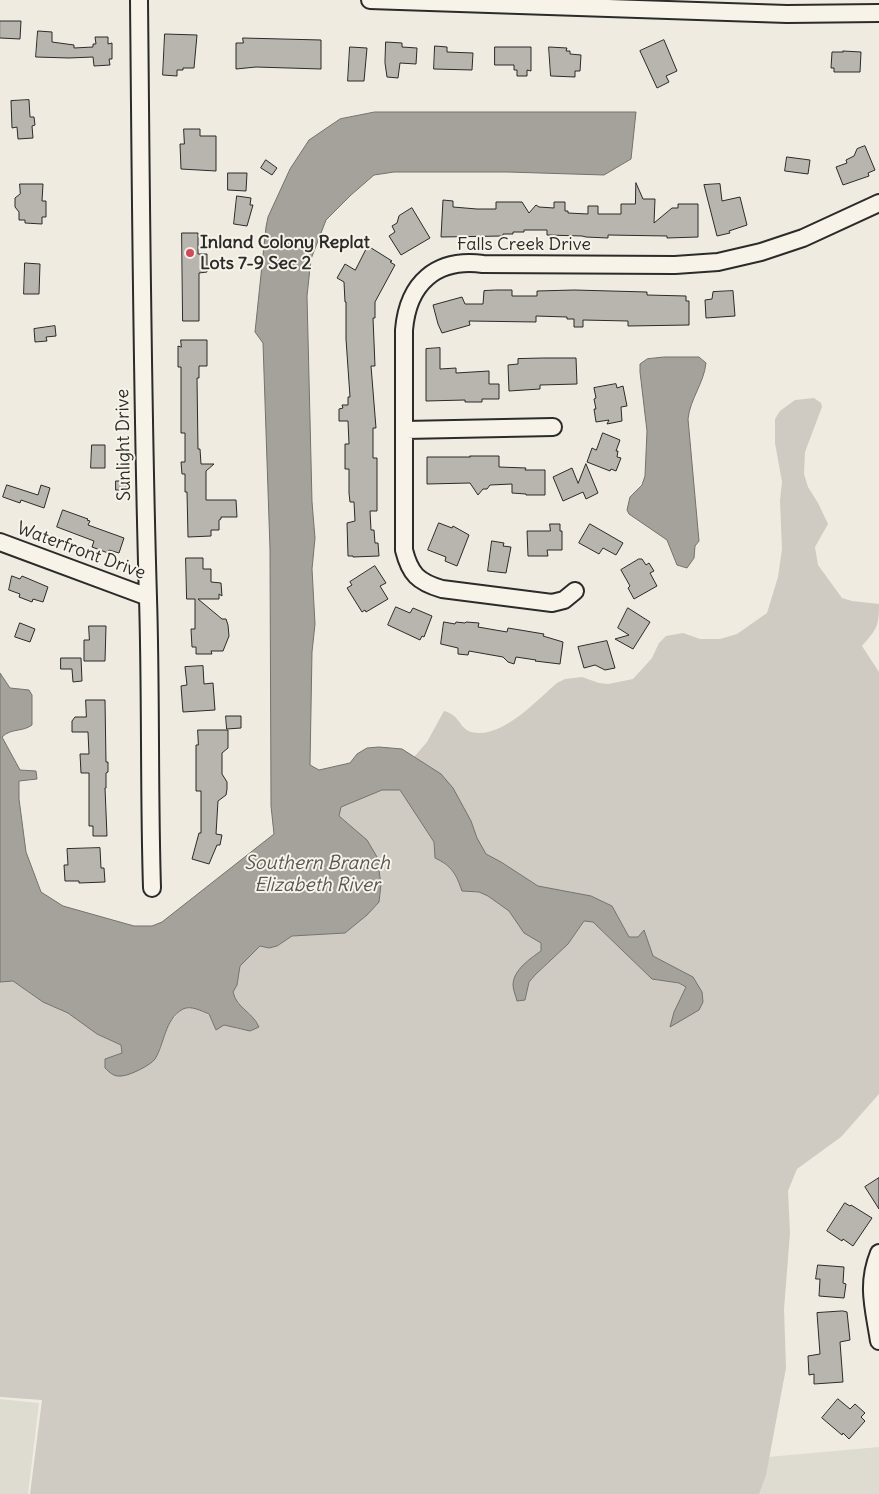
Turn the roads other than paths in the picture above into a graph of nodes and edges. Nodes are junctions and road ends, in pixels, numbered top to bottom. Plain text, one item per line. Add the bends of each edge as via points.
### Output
1 (139, 0) edge
2 (370, 0) edge
3 (879, 14) edge
4 (879, 203) edge
5 (553, 427) dead end
6 (405, 430) junction
7 (0, 542) edge
8 (575, 591) dead end
9 (148, 597) junction
10 (152, 888) dead end
11 (879, 1253) edge
12 (879, 1341) edge

1 - 9 street, Sunlight Drive via 142,390
2 - 3 street via 787,14
4 - 6 street, Falls Creek Drive via 803,238 718,262 675,265 466,262 434,272 411,297 405,313
5 - 6 street
6 - 8 street, Falls Creek Drive via 404,550 416,577 442,589 540,602 564,600
7 - 9 street, Waterfront Drive
9 - 10 street, Sunlight Drive
11 - 12 street via 871,1288

